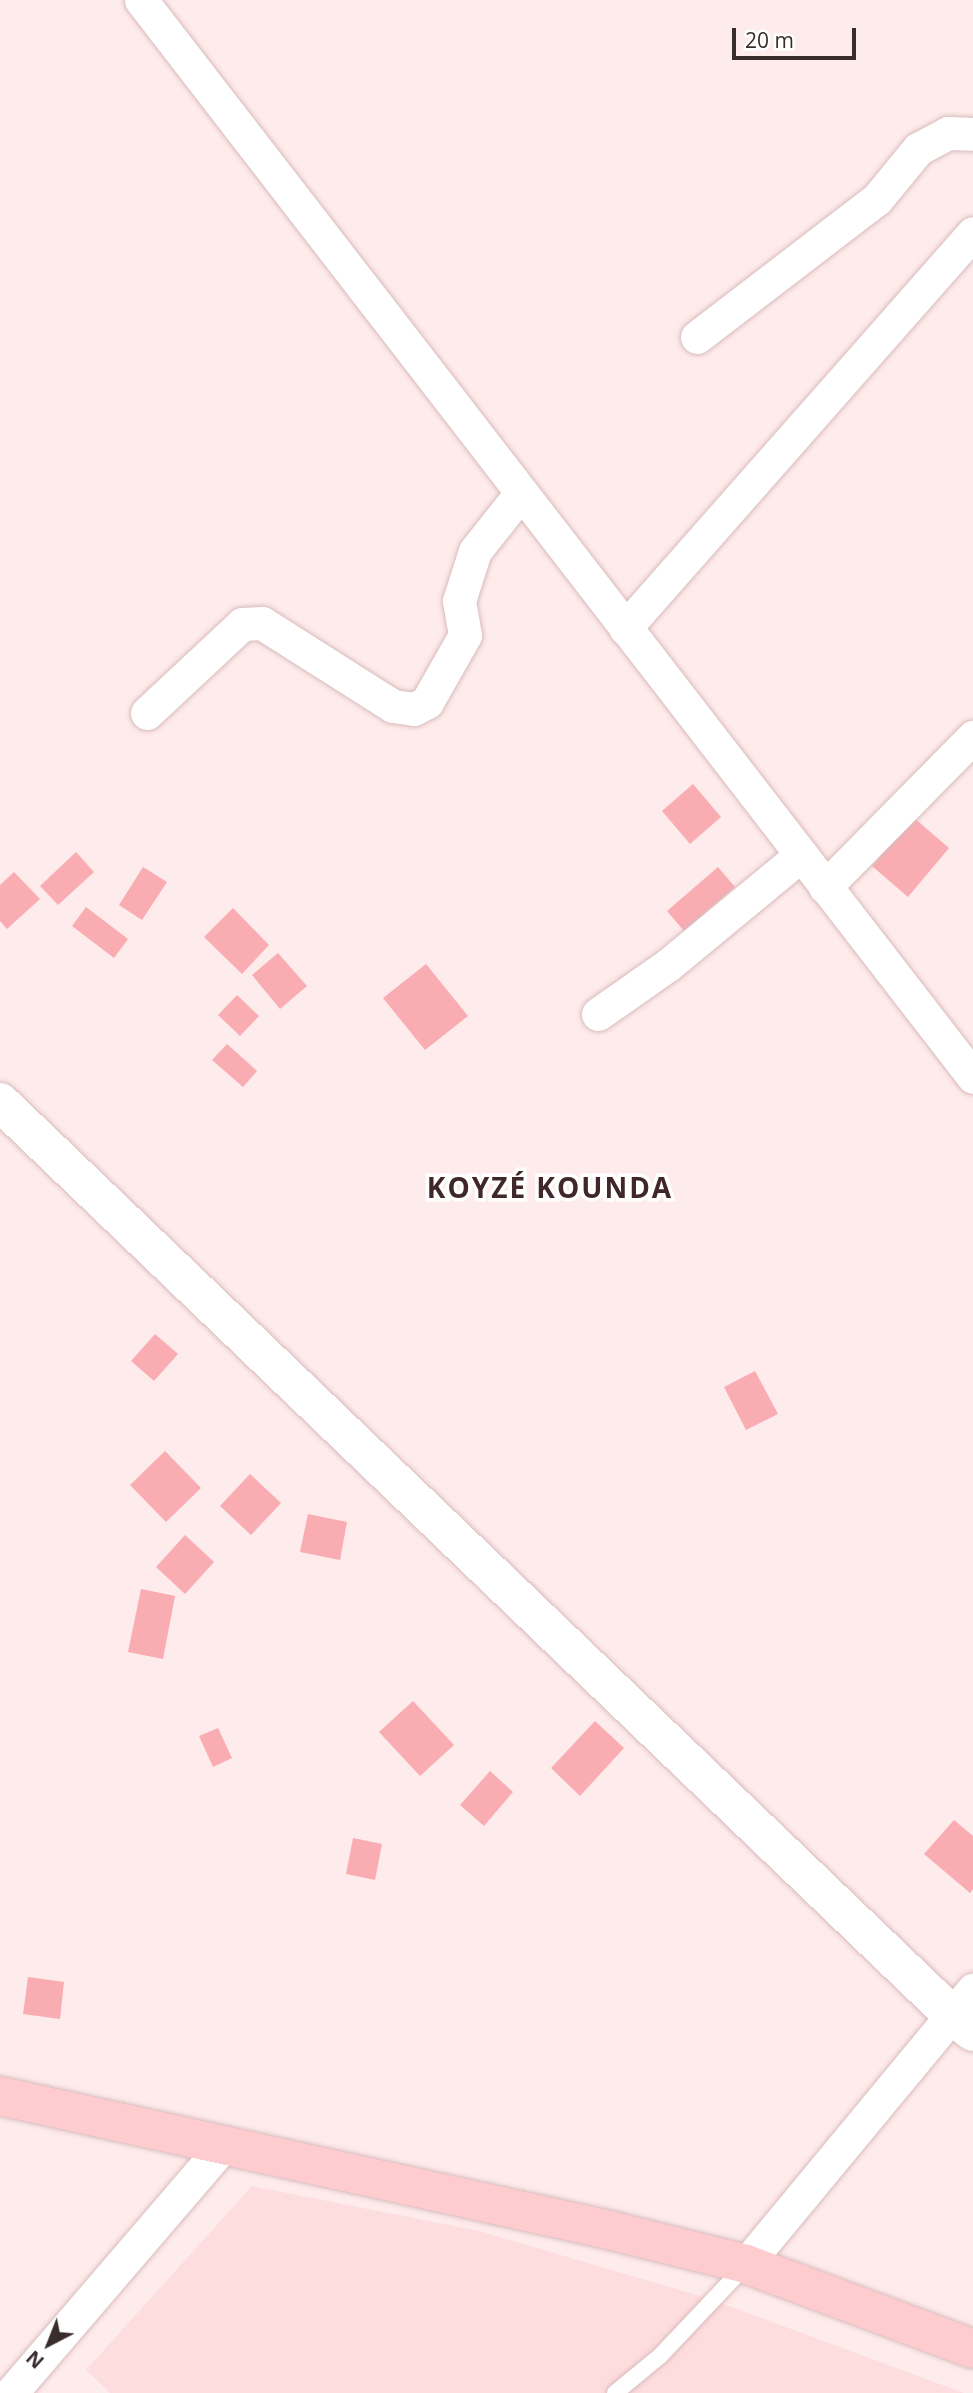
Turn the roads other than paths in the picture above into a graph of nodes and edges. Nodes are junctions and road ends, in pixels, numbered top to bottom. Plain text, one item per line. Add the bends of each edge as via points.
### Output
1 (141, 0) edge
2 (973, 134) edge
3 (973, 233) edge
4 (697, 337) dead end
5 (521, 493) junction
6 (625, 628) junction
7 (147, 713) dead end
8 (973, 737) edge
9 (801, 855) junction
10 (825, 887) junction
11 (598, 1014) dead end
12 (973, 1077) edge
13 (0, 1102) edge
14 (966, 2013) edge
15 (0, 2096) edge
16 (223, 2146) junction
17 (746, 2264) junction
18 (973, 2349) edge
19 (28, 2387) edge
20 (615, 2393) edge

1 - 5 street
2 - 4 street via 948,133 918,149 877,199
3 - 6 street
5 - 6 street
5 - 7 street via 475,551 459,601 465,635 421,706 393,706 262,624 242,624
6 - 9 street
8 - 10 street
9 - 10 street
9 - 11 street via 668,965
10 - 12 street
13 - 14 street
14 - 17 street
15 - 16 main road
16 - 17 main road
16 - 19 street
17 - 18 main road
17 - 20 lane via 660,2356

